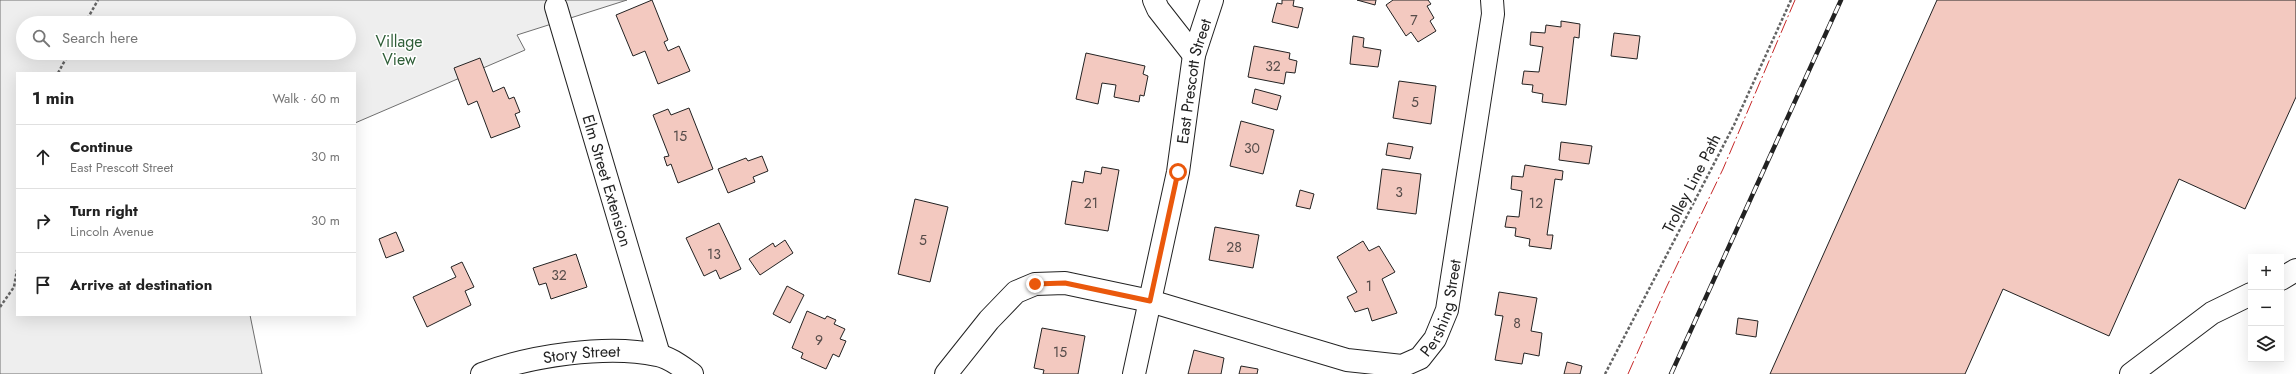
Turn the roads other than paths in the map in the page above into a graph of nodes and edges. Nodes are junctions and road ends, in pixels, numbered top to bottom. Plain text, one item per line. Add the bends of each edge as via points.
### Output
1 (1154, 0) edge
2 (1212, 0) edge
3 (1492, 0) edge
4 (556, 7) dead end
5 (1194, 55) junction
6 (2296, 270) edge
7 (2284, 277) edge
8 (2248, 295) edge
9 (1150, 301) junction
10 (659, 355) junction
11 (482, 374) edge
12 (692, 374) edge
13 (946, 374) edge
14 (1134, 374) edge
15 (2131, 374) edge

1 - 5 street via 1158,9
2 - 5 street, East Prescott Street
3 - 9 street, Pershing Street via 1493,14 1447,310 1435,339 1420,358 1402,366 1347,360
4 - 10 street, Elm Street Extension
5 - 9 street, East Prescott Street via 1178,172
6 - 7 street
8 - 15 street via 2212,313
9 - 13 street, Pershing Street via 1065,283 1035,284 1016,292 989,320
9 - 14 street, East Prescott Street
10 - 11 street, Story Street via 625,350 573,354 522,362
10 - 12 street

